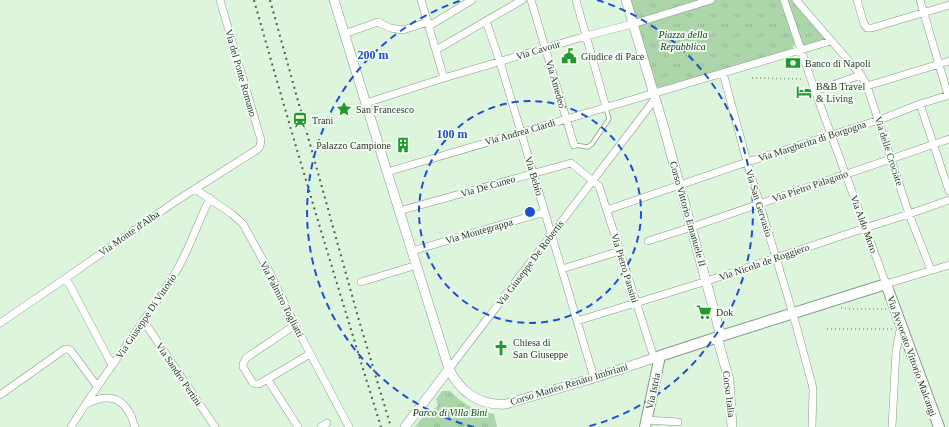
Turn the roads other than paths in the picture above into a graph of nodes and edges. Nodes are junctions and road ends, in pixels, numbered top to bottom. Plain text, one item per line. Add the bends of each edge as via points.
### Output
1 (220, 0) edge
2 (334, 0) edge
3 (421, 0) edge
4 (472, 0) edge
5 (522, 0) edge
6 (531, 0) edge
7 (576, 0) edge
8 (626, 0) edge
9 (711, 0) edge
10 (784, 0) edge
11 (796, 0) edge
12 (857, 0) edge
13 (920, 0) edge
14 (949, 5) edge
15 (924, 13) junction
16 (486, 21) junction
17 (428, 24) junction
18 (632, 24) junction
19 (344, 34) junction
20 (586, 36) junction
21 (831, 41) junction
22 (546, 48) junction
23 (436, 50) junction
24 (801, 50) junction
25 (949, 61) edge
26 (500, 62) junction
27 (939, 64) junction
28 (723, 73) junction
29 (861, 75) junction
30 (444, 78) junction
31 (867, 86) junction
32 (816, 91) junction
33 (949, 95) edge
34 (654, 96) junction
35 (366, 103) junction
36 (920, 104) junction
37 (606, 107) junction
38 (566, 119) junction
39 (878, 120) junction
40 (521, 132) junction
41 (832, 136) junction
42 (949, 139) edge
43 (933, 144) junction
44 (574, 145) joint
45 (260, 146) joint
46 (891, 159) junction
47 (747, 162) junction
48 (387, 172) junction
49 (533, 173) junction
50 (846, 174) junction
51 (593, 181) junction
52 (680, 185) junction
53 (195, 188) junction
54 (949, 191) edge
55 (210, 198) junction
56 (949, 200) edge
57 (760, 204) junction
58 (607, 210) junction
59 (399, 211) junction
60 (545, 212) junction
61 (909, 214) junction
62 (692, 227) junction
63 (865, 228) junction
64 (552, 234) junction
65 (648, 241) dead end
66 (412, 250) junction
67 (620, 251) junction
68 (776, 257) junction
69 (417, 265) junction
70 (949, 265) edge
71 (562, 270) junction
72 (930, 270) junction
73 (66, 278) junction
74 (707, 281) junction
75 (361, 282) dead end
76 (886, 284) junction
77 (636, 303) junction
78 (793, 314) junction
79 (143, 320) junction
80 (577, 321) junction
81 (0, 323) edge
82 (295, 325) junction
83 (900, 326) junction
84 (719, 337) junction
85 (310, 354) junction
86 (657, 357) junction
87 (112, 365) junction
88 (449, 369) junction
89 (594, 378) junction
90 (268, 380) junction
91 (97, 386) junction
92 (0, 395) edge
93 (84, 405) junction
94 (678, 422) dead end
95 (646, 423) edge
96 (71, 427) edge
97 (135, 427) edge
98 (215, 427) edge
99 (298, 427) edge
100 (349, 427) edge
101 (405, 427) edge
102 (732, 427) edge
103 (812, 427) edge
104 (892, 427) edge
105 (939, 427) edge

1 - 45 street, Via del Ponte Romano via 261,140
2 - 19 street, Corso Matteo Renato Imbriani
3 - 17 street
4 - 17 street
5 - 16 street
6 - 22 street, Via Amedeo
7 - 20 street
8 - 18 street
9 - 18 street, Via Cavour
10 - 24 street
11 - 21 street
12 - 15 street via 866,28
13 - 15 street
14 - 15 street
15 - 27 street
16 - 23 street
16 - 26 street, Via Bebio
17 - 19 street via 403,30 390,28 378,22
17 - 23 street
18 - 20 street, Via Cavour
18 - 34 street
19 - 35 street, Corso Matteo Renato Imbriani
20 - 22 street, Via Cavour
20 - 37 street
21 - 24 street
21 - 29 street, Via delle Crociate
22 - 26 street, Via Cavour
22 - 38 street, Via Amedeo
23 - 30 street
24 - 28 street
24 - 32 street, Via Aldo Moro
25 - 27 street
26 - 30 street, Via Cavour
26 - 40 street, Via Bebio
27 - 31 street
27 - 33 street
28 - 34 street
28 - 47 street, Via San Gervasio
29 - 31 street, Via delle Crociate
29 - 32 street
30 - 35 street, Via Cavour
31 - 39 street, Via delle Crociate
32 - 41 street, Via Aldo Moro
33 - 36 street, Via Margherita di Borgogna
34 - 37 street, Via Andrea Ciardi
34 - 51 street, Via Giuseppe De Robertis
34 - 52 street, Corso Vittorio Emanuele II
35 - 48 street, Corso Matteo Renato Imbriani
36 - 39 street, Via Margherita di Borgogna
36 - 43 street
37 - 38 street, Via Andrea Ciardi
37 - 44 lane via 609,119 592,144 586,147
38 - 40 street, Via Andrea Ciardi
38 - 44 street, Via Amedeo
39 - 41 street, Via Margherita di Borgogna
39 - 46 street, Via delle Crociate
40 - 48 street, Via Andrea Ciardi
40 - 49 street, Via Bebio
41 - 47 street, Via Margherita di Borgogna
41 - 50 street, Via Aldo Moro
42 - 43 street, Via Pietro Palagano
43 - 46 street, Via Pietro Palagano
43 - 54 street
45 - 53 street, Via Monte d'Alba
46 - 50 street, Via Pietro Palagano
46 - 61 street, Via delle Crociate
47 - 52 street, Via Margherita di Borgogna
47 - 57 street, Via San Gervasio
48 - 59 street, Corso Matteo Renato Imbriani
49 - 51 street, Via De Cuneo via 571,163
49 - 59 street, Via De Cuneo
49 - 60 street, Via Bebio
50 - 57 street, Via Pietro Palagano
50 - 63 street, Via Aldo Moro
51 - 58 street, Via Pietro Pansini via 599,186
51 - 64 street, Via Giuseppe De Robertis
52 - 58 street, Via Margherita di Borgogna
52 - 62 street, Corso Vittorio Emanuele II
53 - 55 street, Via Palmiro Togliatti
53 - 73 street, Via Monte d'Alba
55 - 79 street, Via Giuseppe Di Vittorio via 177,270
55 - 82 street, Via Palmiro Togliatti via 243,224
56 - 61 street, Via Nicola de Roggiero
57 - 62 street, Via Pietro Palagano
57 - 68 street, Via San Gervasio
58 - 67 street, Via Pietro Pansini
59 - 66 street, Corso Matteo Renato Imbriani
60 - 64 street, Via Bebio
60 - 66 street, Via Montegrappa
61 - 63 street, Via Nicola de Roggiero
61 - 72 street, Via delle Crociate
62 - 65 street, Via Pietro Palagano
62 - 74 street, Corso Vittorio Emanuele II
63 - 68 street, Via Nicola de Roggiero
63 - 76 street, Via Aldo Moro
64 - 71 street, Via Bebio
64 - 88 street, Via Giuseppe De Robertis
66 - 69 street, Corso Matteo Renato Imbriani
67 - 71 street
67 - 77 street, Via Pietro Pansini
68 - 74 street, Via Nicola de Roggiero
68 - 78 street, Via San Gervasio
69 - 75 street
69 - 88 street, Corso Matteo Renato Imbriani
70 - 72 street
71 - 80 street, Via Bebio
72 - 76 street
73 - 81 street, Via Monte d'Alba
73 - 87 street
74 - 77 street, Via Nicola de Roggiero
74 - 84 street, Corso Vittorio Emanuele II
76 - 78 main road, Corso Matteo Renato Imbriani
76 - 83 main road, Via Avvocato Vittorio Malcangi
77 - 80 street, Via Nicola de Roggiero
77 - 86 street, Via Pietro Pansini
78 - 84 main road, Corso Matteo Renato Imbriani
78 - 103 street, Via San Gervasio via 813,390
79 - 87 street, Via Giuseppe Di Vittorio
79 - 98 street, Via Sandro Pertini
80 - 89 street, Via Bebio
82 - 85 street, Via Palmiro Togliatti
82 - 90 street via 244,360 243,367 253,383 260,384
83 - 104 street via 896,351
83 - 105 main road, Via Avvocato Vittorio Malcangi
84 - 86 main road, Corso Matteo Renato Imbriani
84 - 102 street, Corso Italia via 729,380
85 - 90 street
85 - 100 street, Via Palmiro Togliatti
86 - 89 street, Corso Matteo Renato Imbriani
86 - 95 main road, Via Istria
87 - 91 street, Via Giuseppe Di Vittorio
88 - 89 street, Corso Matteo Renato Imbriani via 453,378 467,393 488,403 499,404 516,402
88 - 101 street, Via Giuseppe De Robertis
90 - 99 street
91 - 92 street via 71,351 65,349
91 - 93 street, Via Giuseppe Di Vittorio
93 - 96 street, Via Giuseppe Di Vittorio
93 - 97 street via 97,399 113,399 122,404
94 - 95 street

